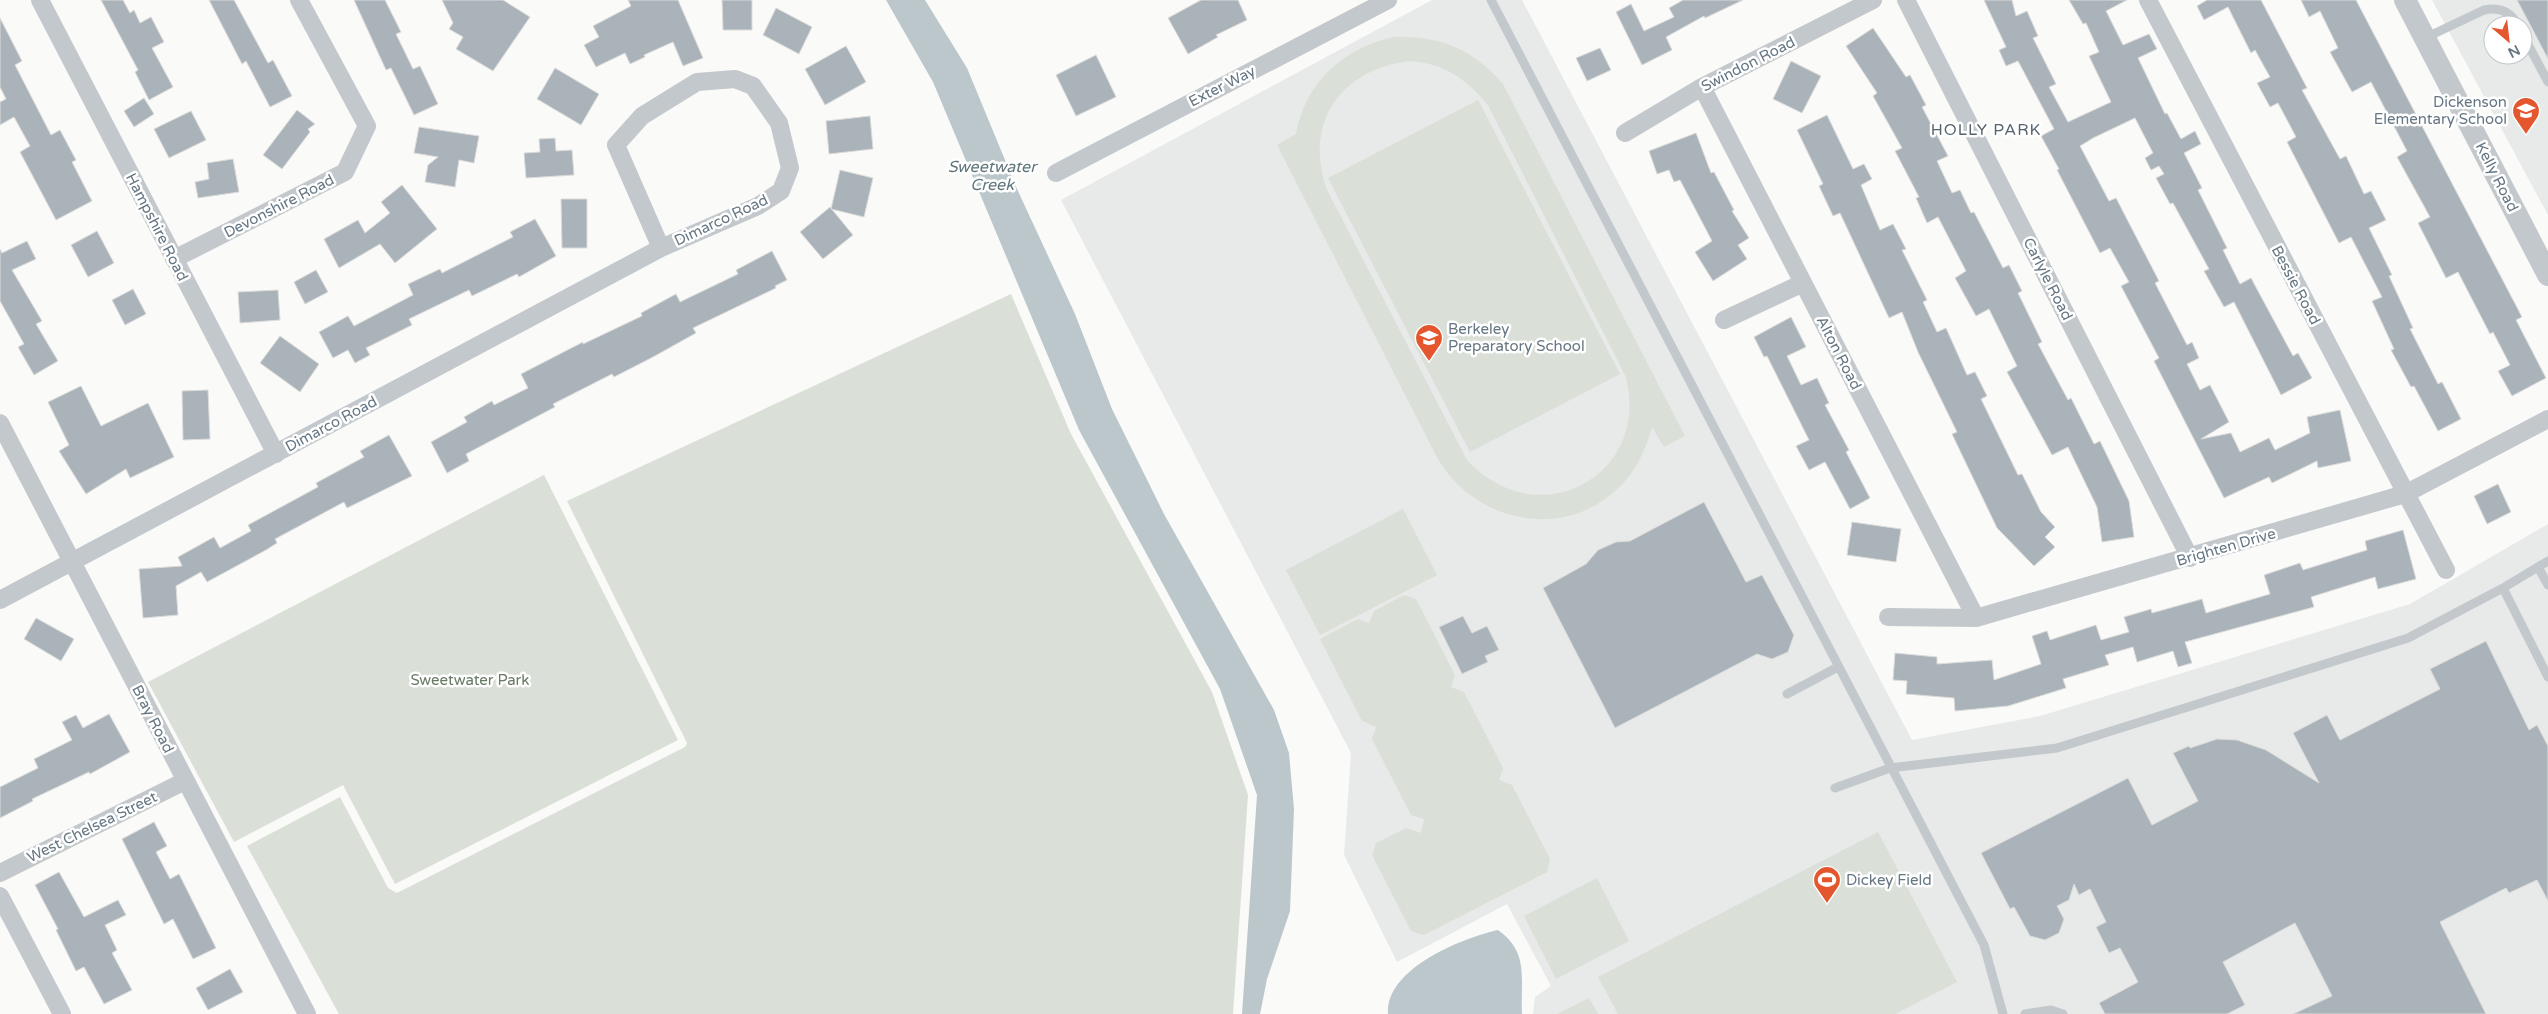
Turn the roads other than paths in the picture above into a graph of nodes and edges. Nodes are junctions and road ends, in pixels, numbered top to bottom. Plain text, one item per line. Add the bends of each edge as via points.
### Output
1 (40, 0) edge
2 (299, 0) edge
3 (1388, 0) edge
4 (1491, 0) edge
5 (1873, 0) edge
6 (1906, 0) edge
7 (2148, 0) edge
8 (2405, 0) edge
9 (2510, 15) edge
10 (2425, 38) junction
11 (2533, 54) edge
12 (2548, 82) edge
13 (1702, 87) junction
14 (1625, 133) dead end
15 (1056, 173) dead end
16 (661, 248) junction
17 (2543, 252) edge
18 (174, 259) junction
19 (2548, 275) edge
20 (1804, 283) junction
21 (1724, 320) dead end
22 (2548, 419) edge
23 (0, 423) edge
24 (276, 454) junction
25 (2405, 494) junction
26 (2190, 558) junction
27 (2548, 561) edge
28 (73, 562) junction
29 (2538, 566) junction
30 (2446, 570) dead end
31 (2548, 584) edge
32 (2503, 588) junction
33 (0, 600) edge
34 (1888, 617) dead end
35 (1976, 618) junction
36 (1838, 667) junction
37 (2548, 677) edge
38 (1787, 694) dead end
39 (1890, 768) junction
40 (185, 781) junction
41 (1836, 788) dead end
42 (0, 872) edge
43 (0, 896) edge
44 (62, 1014) edge
45 (307, 1014) edge
46 (2002, 1014) edge
47 (2025, 1014) edge
48 (2063, 1014) edge

1 - 18 street, Hampshire Road
2 - 18 street, Devonshire Road via 367,126 345,172
3 - 15 street, Exter Way
4 - 36 lane
5 - 13 street, Swindon Road
6 - 26 street, Carlyle Road
7 - 25 street, Bessie Road
8 - 10 street, Kelly Road
9 - 10 lane via 2493,8 2484,10
10 - 17 street, Kelly Road
11 - 12 lane
13 - 14 street, Swindon Road
13 - 20 street, Alton Road
16 - 16 street, Dimarco Road via 758,206 781,191 790,168 779,123 753,86 735,80 697,82 642,116 616,145
16 - 24 street, Dimarco Road
17 - 19 street, Kelly Road
18 - 24 street, Hampshire Road
20 - 21 street
20 - 35 street, Alton Road
22 - 25 street, Brighten Drive
23 - 28 street, Bray Road
24 - 28 street, Dimarco Road
25 - 26 street, Brighten Drive
25 - 30 street, Bessie Road
26 - 35 street, Brighten Drive
27 - 29 lane
28 - 33 street, Dimarco Road
28 - 40 street, Bray Road
29 - 31 lane
29 - 32 lane
32 - 37 lane
32 - 39 lane via 2408,638 2058,748
34 - 35 street, Brighten Drive
36 - 38 lane
36 - 39 lane
39 - 41 lane
39 - 46 lane via 1984,945
40 - 42 street, West Chelsea Street
40 - 45 street, Bray Road
43 - 44 street
47 - 48 lane via 2051,1010

